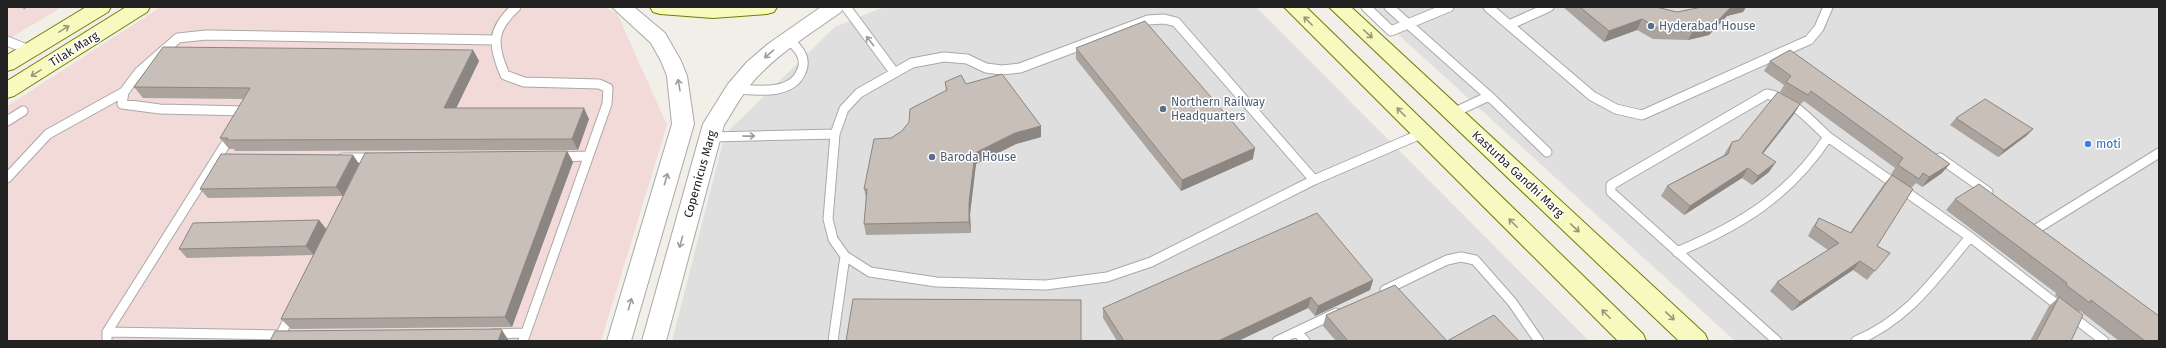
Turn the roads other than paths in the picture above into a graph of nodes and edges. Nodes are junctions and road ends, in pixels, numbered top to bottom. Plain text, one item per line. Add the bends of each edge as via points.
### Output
1 (100, 7) edge
2 (140, 7) edge
3 (516, 7) edge
4 (622, 7) edge
5 (660, 7) edge
6 (767, 7) edge
7 (834, 7) edge
8 (846, 7) edge
9 (1294, 7) edge
10 (1339, 7) edge
11 (1366, 7) edge
12 (1389, 7) edge
13 (1449, 7) edge
14 (1488, 7) edge
15 (1549, 7) edge
16 (1828, 7) edge
17 (1408, 24) junction
18 (1509, 26) junction
19 (789, 39) junction
20 (495, 40) junction
21 (7, 41) edge
22 (29, 50) junction
23 (7, 64) edge
24 (894, 72) junction
25 (735, 89) junction
26 (7, 91) edge
27 (124, 92) junction
28 (1489, 96) junction
29 (23, 111) dead end
30 (1453, 114) junction
31 (7, 121) edge
32 (682, 124) junction
33 (712, 130) junction
34 (1423, 133) junction
35 (835, 134) junction
36 (1828, 137) junction
37 (1929, 150) edge
38 (1547, 152) dead end
39 (2159, 153) edge
40 (588, 156) junction
41 (549, 157) edge
42 (337, 158) edge
43 (362, 172) edge
44 (7, 178) edge
45 (1314, 180) junction
46 (1993, 196) edge
47 (2038, 228) edge
48 (1970, 237) junction
49 (1677, 252) junction
50 (845, 256) junction
51 (1376, 294) edge
52 (294, 307) edge
53 (1347, 308) edge
54 (1297, 332) junction
55 (486, 334) edge
56 (296, 335) edge
57 (107, 337) edge
58 (524, 337) edge
59 (279, 338) edge
60 (619, 341) edge
61 (654, 341) edge
62 (832, 341) edge
63 (1277, 341) edge
64 (1305, 341) edge
65 (1539, 341) edge
66 (1634, 341) edge
67 (1696, 341) edge
68 (1777, 341) edge
69 (1856, 341) edge
70 (2104, 341) edge

22 -> 1 main road, Tilak Marg
2 -> 26 main road, Tilak Marg
3 - 20 lane via 502,20
32 -> 4 street via 677,76 671,60 658,38
5 - 6 main road via 679,11 746,10
7 - 19 street, Copernicus Marg
24 -> 8 lane
34 -> 9 main road
10 -> 30 main road, Kasturba Gandhi Marg
11 - 17 lane via 1392,31
12 - 17 lane
13 - 17 lane
14 - 18 lane
15 - 18 lane
16 - 18 lane via 1820,28 1792,52 1642,115 1610,109
17 - 28 lane
19 -> 25 street, Copernicus Marg via 754,67
19 - 25 lane via 801,54 804,64 798,79 778,88
20 - 27 lane via 206,34 178,38 139,72
20 - 40 lane via 498,58 505,74 524,82 599,84 608,88 606,104
21 - 22 lane
22 - 23 main road, Tilak Marg
24 - 35 lane via 859,93 844,109
24 - 45 lane via 912,63 944,57 968,59 986,68 1020,68 1148,20 1164,18 1176,22
25 - 33 street, Copernicus Marg
27 - 44 lane via 48,134
27 - 57 lane via 122,104 134,107 246,111 222,157
28 - 30 lane
28 - 38 lane
29 - 31 lane
30 -> 67 main road, Kasturba Gandhi Marg
32 - 33 street
60 -> 32 street
33 -> 35 lane
33 -> 61 street, Copernicus Marg
34 - 45 lane
66 -> 34 main road
35 - 50 lane via 828,219 833,239
36 - 48 lane
36 - 49 lane via 1786,190 1751,217
36 - 49 lane via 1785,100 1775,94 1768,94 1611,185 1611,192
37 - 46 lane
39 - 47 lane
40 - 41 lane
40 - 58 lane
42 - 43 lane via 372,158
45 - 50 lane via 1151,262 1107,277 1046,285 936,282 870,272
48 - 69 lane via 1913,306 1877,332
48 - 70 lane
49 - 68 lane
50 - 62 lane
51 - 65 lane via 1447,260 1461,257 1475,260 1512,302
52 - 59 lane
53 - 54 lane
54 - 63 lane
54 - 64 lane
55 - 58 lane
56 - 59 lane
57 - 59 lane

